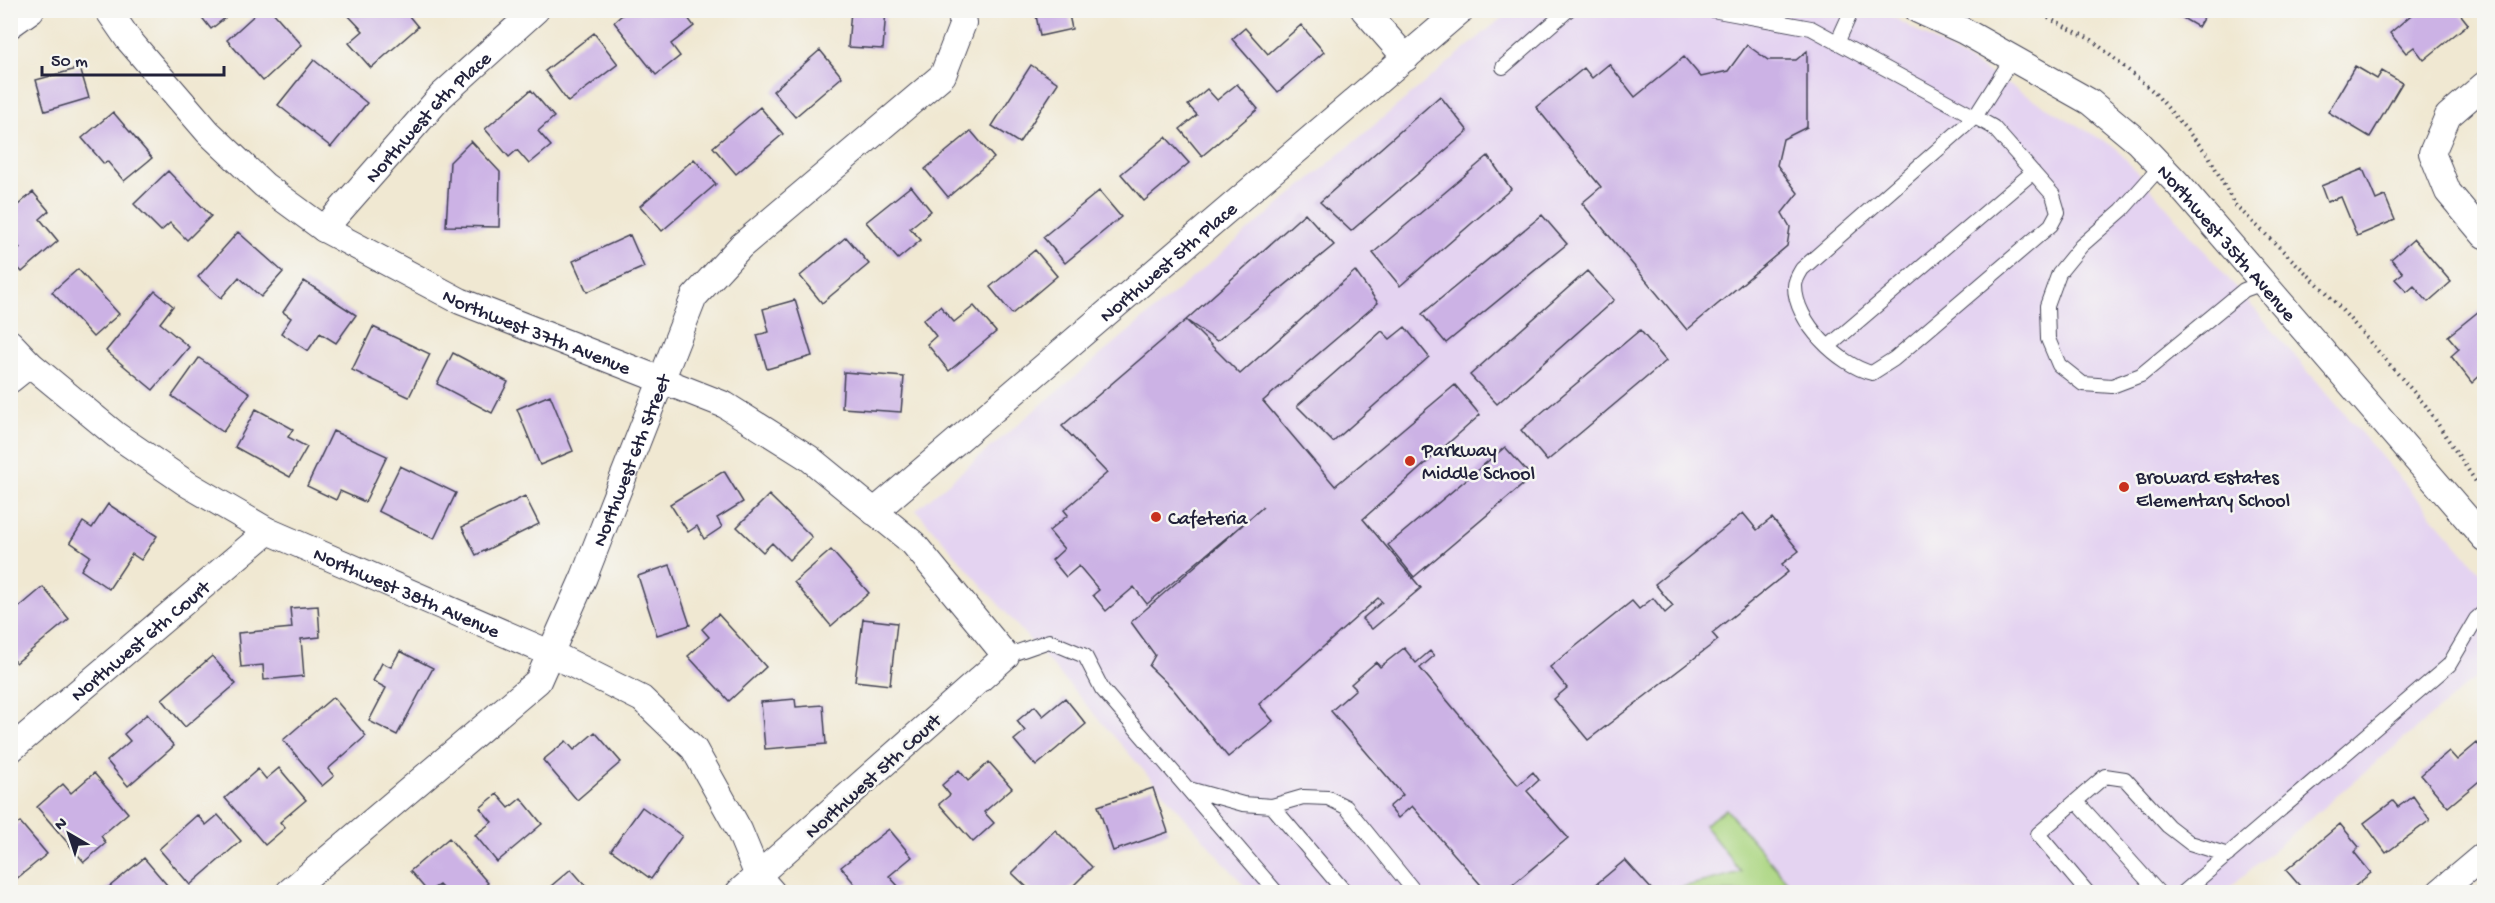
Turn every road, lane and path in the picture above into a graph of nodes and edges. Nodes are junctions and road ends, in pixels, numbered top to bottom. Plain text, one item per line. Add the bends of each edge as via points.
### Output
1 (31, 10) edge
2 (108, 10) edge
3 (536, 10) edge
4 (1364, 10) edge
5 (1461, 10) edge
6 (1569, 10) edge
7 (1712, 10) edge
8 (1852, 10) edge
9 (1918, 10) edge
10 (2032, 10) edge
11 (961, 17) edge
12 (10, 25) edge
13 (1837, 43) junction
14 (2013, 57) junction
15 (1406, 58) junction
16 (1503, 67) dead end
17 (2484, 85) edge
18 (1975, 117) junction
19 (2161, 166) junction
20 (2033, 172) junction
21 (324, 229) junction
22 (2484, 235) edge
23 (2264, 282) junction
24 (10, 343) edge
25 (1828, 347) junction
26 (20, 372) edge
27 (663, 379) junction
28 (2484, 494) edge
29 (874, 512) junction
30 (268, 531) junction
31 (2484, 538) edge
32 (2484, 612) edge
33 (552, 654) junction
34 (1006, 656) junction
35 (10, 750) edge
36 (1189, 789) junction
37 (2076, 801) junction
38 (1272, 806) junction
39 (2228, 855) junction
40 (2484, 855) edge
41 (757, 888) edge
42 (289, 892) edge
43 (1276, 892) edge
44 (1345, 892) edge
45 (1415, 892) edge
46 (2087, 892) edge
47 (2158, 892) edge
48 (2184, 892) edge
49 (2440, 892) edge

1 - 12 street
2 - 21 street, Northwest 37th Avenue via 208,132 264,185
3 - 21 street, Northwest 6th Place via 441,96
4 - 15 street
5 - 15 street, Northwest 5th Place
6 - 16 lane
7 - 13 lane via 1811,28
8 - 13 lane
9 - 14 street, Northwest 35th Avenue
10 - 28 path via 2092,40 2154,92 2209,156 2234,204 2327,293 2426,406
11 - 27 street, Northwest 6th Street via 943,75 741,246 694,297
13 - 18 lane
14 - 18 lane
14 - 19 street, Northwest 35th Avenue via 2090,102
15 - 29 street, Northwest 5th Place
17 - 22 street via 2448,116 2432,153 2448,192
18 - 20 lane via 1993,127
18 - 25 lane via 1802,269 1795,284 1797,304
19 - 23 street, Northwest 35th Avenue
19 - 23 lane via 2059,273 2047,306 2048,339 2059,365 2083,384 2112,386 2141,375 2244,290
20 - 25 lane
20 - 25 lane via 2053,195 2058,212 2051,225 1894,359 1872,373 1857,370
21 - 27 street, Northwest 37th Avenue via 460,301
23 - 31 street, Northwest 35th Avenue
24 - 26 street, Northwest 38th Avenue
26 - 30 street, Northwest 38th Avenue via 189,485
27 - 29 street, Northwest 37th Avenue via 725,405 800,452
27 - 33 street, Northwest 6th Street
29 - 34 street, Northwest 37th Avenue via 913,543
30 - 33 street, Northwest 38th Avenue
30 - 35 street, Northwest 6th Court
32 - 39 lane via 2475,619 2449,665
33 - 41 street, Northwest 38th Avenue via 642,699 694,749 739,830
33 - 42 street, Northwest 6th Street via 538,681
34 - 36 lane via 1049,641 1084,656 1102,689
34 - 41 street, Northwest 5th Court
36 - 38 lane via 1244,804
36 - 43 lane
37 - 39 lane via 2105,776 2125,779 2168,826 2190,843
37 - 46 lane via 2038,834
37 - 47 lane
38 - 44 lane
38 - 45 lane via 1303,797 1328,798 1347,807
39 - 48 lane
40 - 49 street

